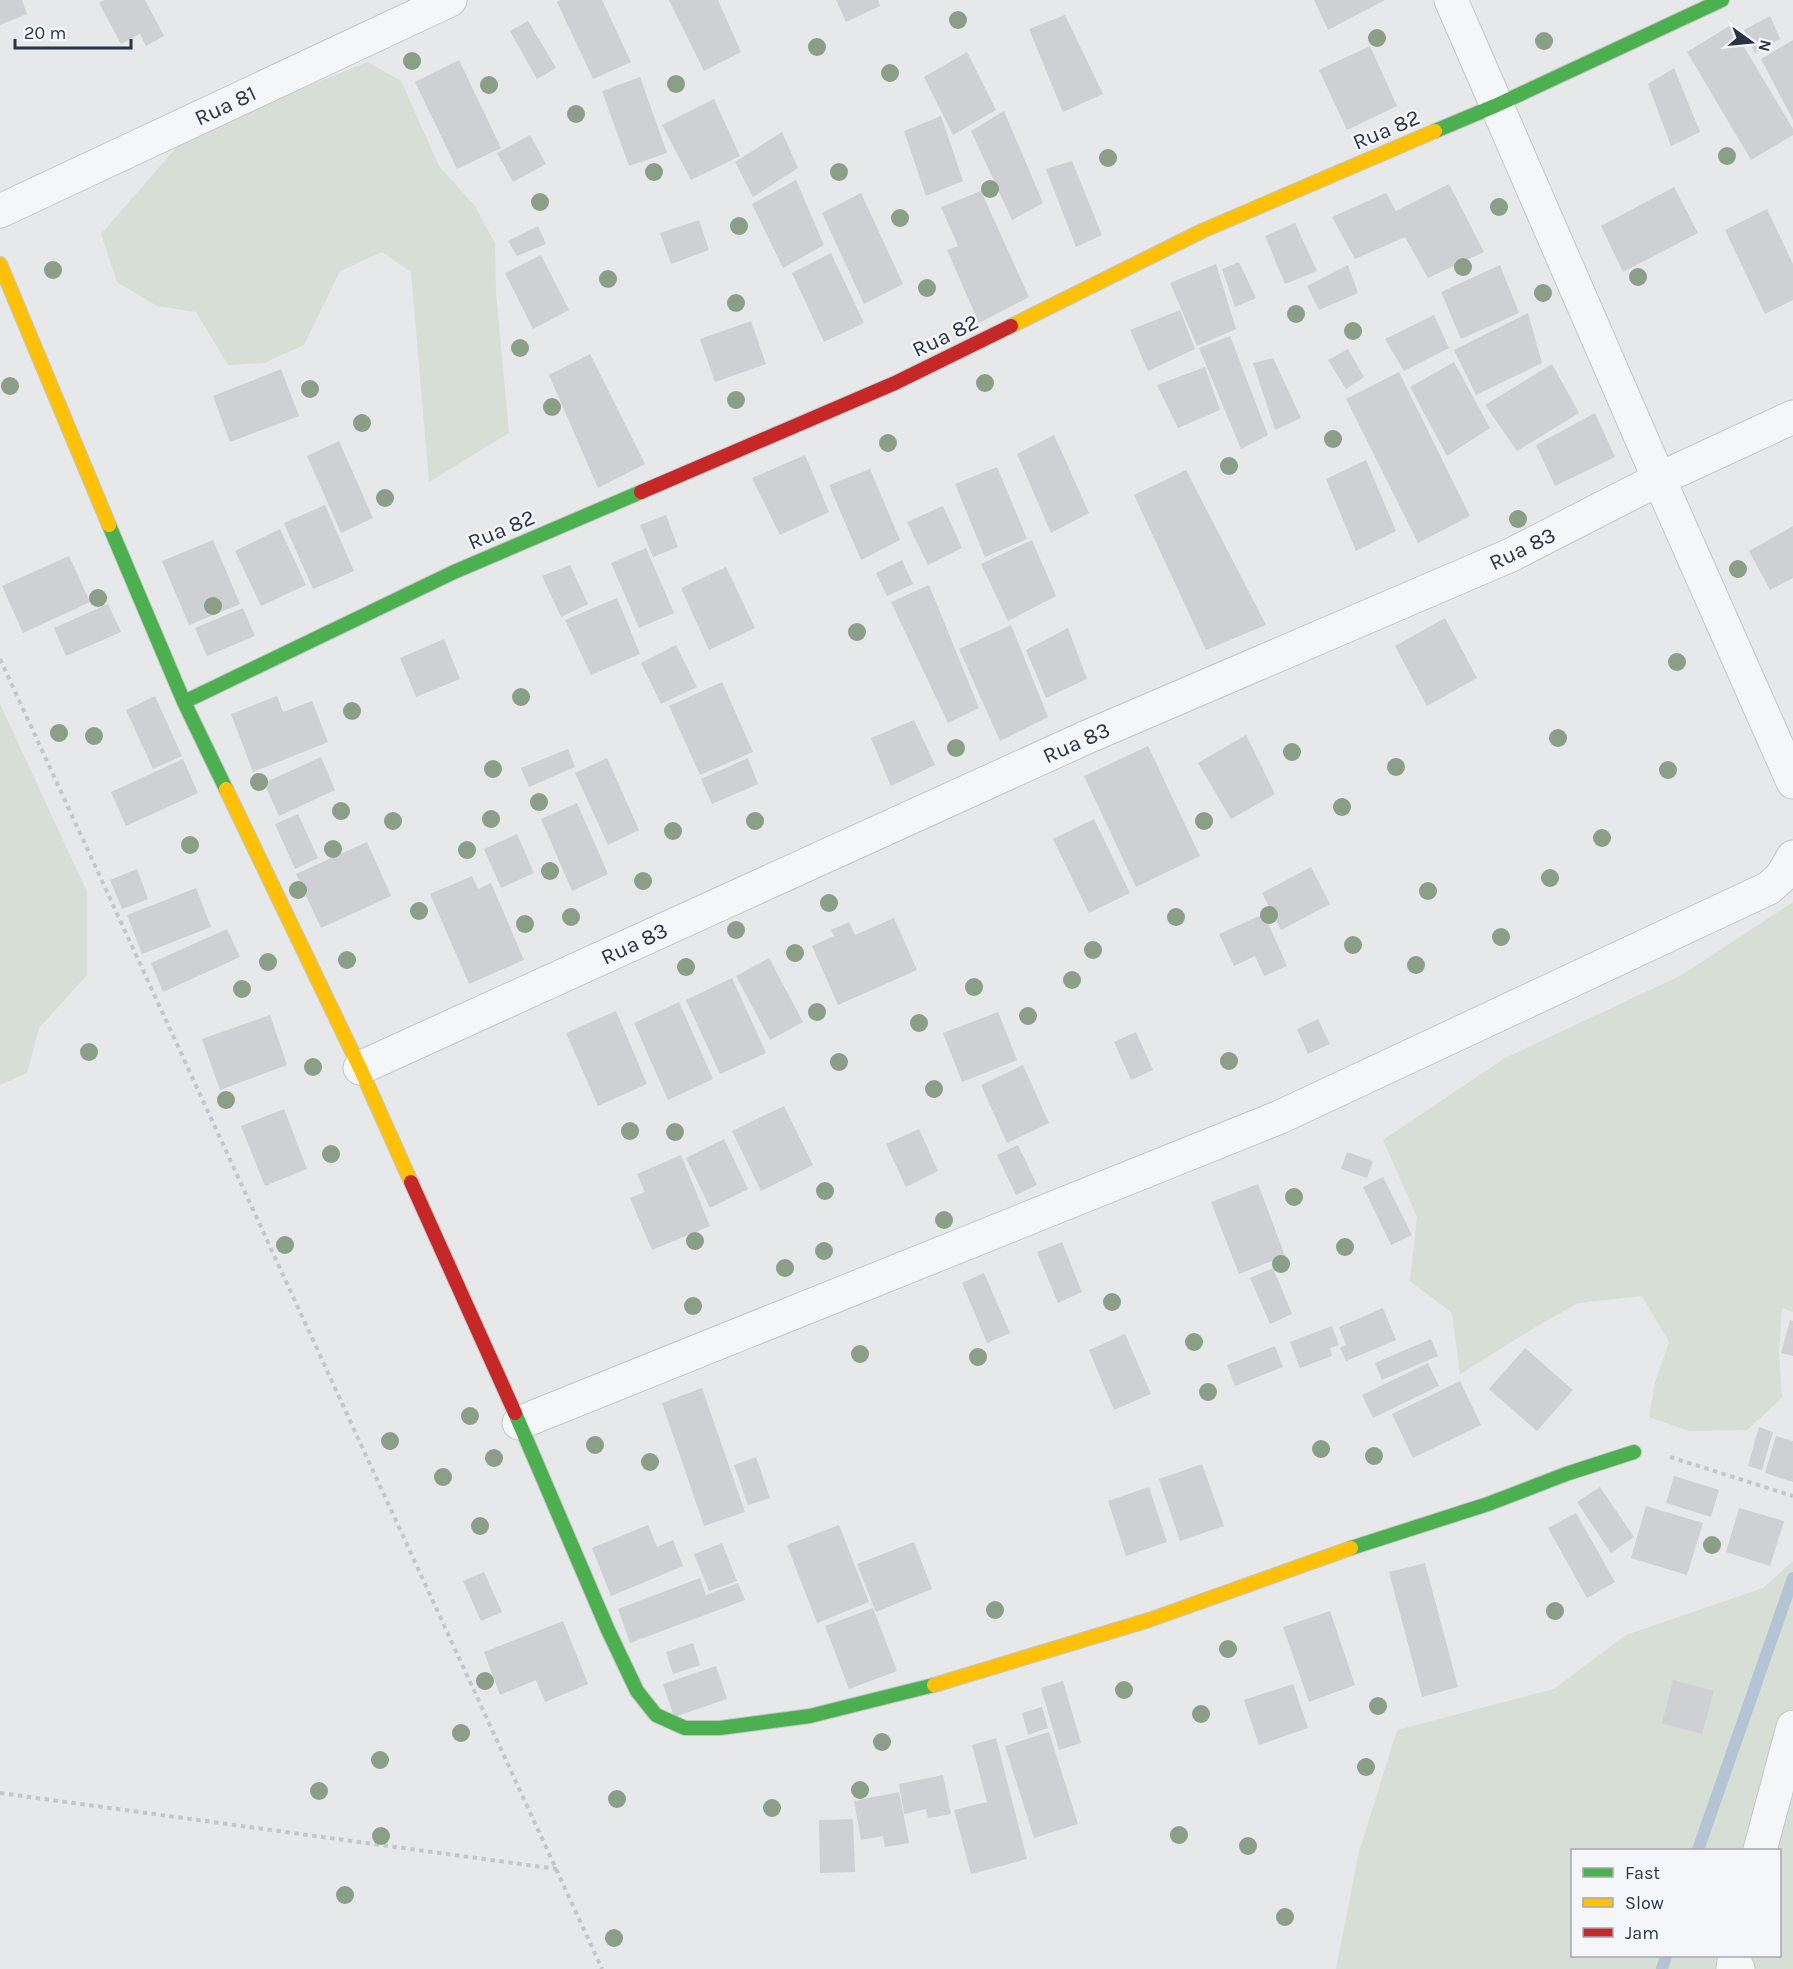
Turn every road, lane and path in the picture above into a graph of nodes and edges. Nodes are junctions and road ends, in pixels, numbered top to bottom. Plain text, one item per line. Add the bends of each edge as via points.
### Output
1 (450, 0) edge
2 (1451, 0) edge
3 (1722, 0) edge
4 (1497, 105) junction
5 (0, 211) edge
6 (0, 264) edge
7 (1793, 417) edge
8 (1659, 479) junction
9 (0, 659) edge
10 (184, 702) junction
11 (1793, 782) edge
12 (1793, 857) edge
13 (360, 1068) junction
14 (519, 1422) junction
15 (1634, 1452) joint
16 (1792, 1496) edge
17 (1793, 1727) edge
18 (1786, 1777) edge
19 (0, 1793) edge
20 (1761, 1849) edge
21 (556, 1869) junction
22 (602, 1969) edge

1 - 5 street, Rua 81
2 - 4 street
3 - 4 street, Rua 82
4 - 8 street
4 - 10 street, Rua 82 via 1202,231 895,383 454,572
6 - 10 street
7 - 8 street, Rua 83
8 - 11 street
8 - 13 street, Rua 83 via 1511,555 1087,737
9 - 21 path
10 - 13 street
12 - 14 street via 1769,888 1280,1117
13 - 14 street
14 - 15 street via 637,1691 656,1715 684,1728 720,1728 810,1716 961,1678 1149,1620
15 - 16 path via 1668,1456
17 - 18 street
18 - 20 street
19 - 21 path
21 - 22 path

